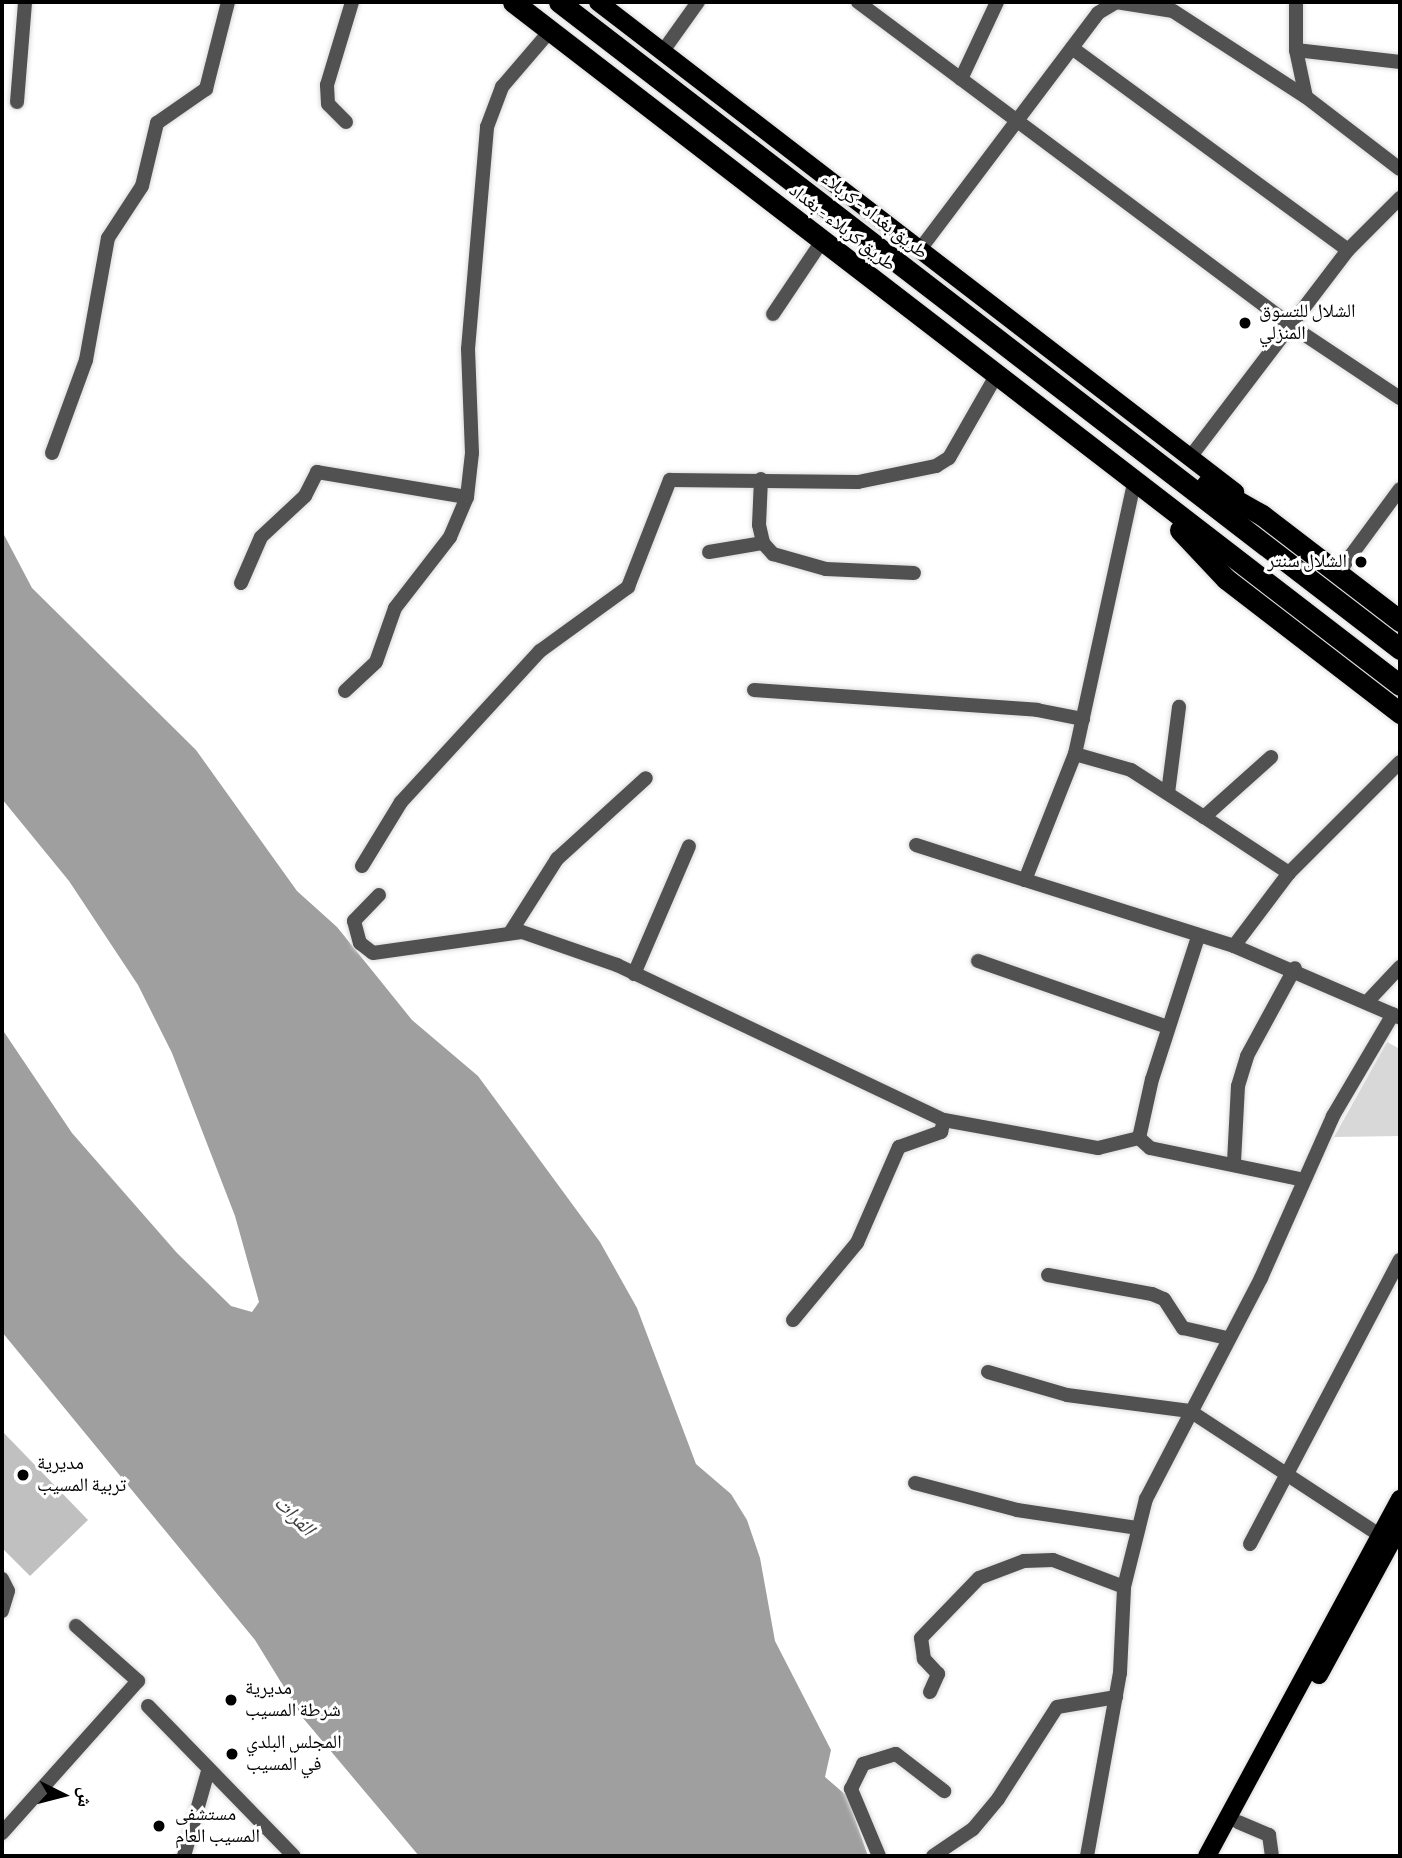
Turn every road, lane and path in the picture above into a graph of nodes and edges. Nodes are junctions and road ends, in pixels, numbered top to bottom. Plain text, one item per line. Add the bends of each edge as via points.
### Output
1 (25, 2) edge
2 (228, 2) edge
3 (352, 2) edge
4 (513, 2) edge
5 (559, 2) edge
6 (598, 2) edge
7 (698, 2) edge
8 (858, 2) edge
9 (997, 2) edge
10 (1115, 2) edge
11 (1296, 2) edge
12 (550, 31) junction
13 (1072, 48) junction
14 (1296, 50) junction
15 (663, 51) junction
16 (1400, 62) edge
17 (961, 79) junction
18 (1306, 97) junction
19 (17, 102) dead end
20 (1014, 120) junction
21 (346, 122) dead end
22 (1400, 169) edge
23 (1400, 198) edge
24 (822, 241) junction
25 (921, 248) junction
26 (1348, 250) junction
27 (773, 314) dead end
28 (1293, 327) junction
29 (985, 329) junction
30 (967, 354) junction
31 (1032, 364) junction
32 (1002, 380) junction
33 (1400, 398) edge
34 (52, 453) dead end
35 (1191, 456) junction
36 (1165, 462) junction
37 (761, 480) junction
38 (1139, 486) junction
39 (1400, 489) edge
40 (467, 497) junction
41 (1262, 515) junction
42 (763, 543) junction
43 (709, 552) dead end
44 (914, 573) dead end
45 (1338, 573) junction
46 (242, 583) dead end
47 (1400, 621) edge
48 (1400, 649) edge
49 (1400, 685) edge
50 (754, 690) dead end
51 (345, 691) dead end
52 (1179, 708) dead end
53 (1400, 713) edge
54 (1083, 719) junction
55 (1075, 754) junction
56 (1271, 757) dead end
57 (1400, 762) edge
58 (646, 778) dead end
59 (1168, 793) junction
60 (1204, 817) junction
61 (916, 845) dead end
62 (689, 846) dead end
63 (362, 866) dead end
64 (1289, 873) junction
65 (1025, 880) junction
66 (379, 895) dead end
67 (510, 933) junction
68 (1198, 937) junction
69 (1234, 946) junction
70 (978, 961) dead end
71 (1400, 967) edge
72 (1295, 968) junction
73 (634, 974) junction
74 (1367, 1002) junction
75 (1397, 1016) edge
76 (1168, 1027) junction
77 (944, 1120) junction
78 (1139, 1138) junction
79 (1234, 1162) junction
80 (1304, 1180) junction
81 (1399, 1270) edge
82 (1048, 1275) dead end
83 (793, 1320) dead end
84 (1227, 1338) junction
85 (988, 1372) dead end
86 (1190, 1410) junction
87 (1287, 1475) junction
88 (915, 1483) dead end
89 (1400, 1499) edge
90 (1400, 1526) edge
91 (1137, 1528) junction
92 (1381, 1536) junction
93 (1250, 1544) dead end
94 (2, 1579) edge
95 (1124, 1587) junction
96 (2, 1611) edge
97 (76, 1626) dead end
98 (930, 1692) dead end
99 (1115, 1697) junction
100 (148, 1706) dead end
101 (208, 1771) junction
102 (944, 1791) dead end
103 (1238, 1822) junction
104 (2, 1833) edge
105 (289, 1854) edge
106 (184, 1856) edge
107 (879, 1856) edge
108 (933, 1856) edge
109 (1087, 1856) edge
110 (1207, 1856) edge
111 (1220, 1856) edge
112 (1272, 1856) edge

1 - 19 street
2 - 34 street via 206,89 157,122 142,186 108,238 86,360
3 - 21 street via 327,85 328,104
4 - 12 highway, طريق كربلاء - بغداد
5 - 29 highway, طريق بغداد - كربلاء
6 - 15 main road
7 - 15 street
8 - 17 street
9 - 17 street
10 - 13 street via 1098,13
10 - 18 street via 1173,11
11 - 14 street
12 - 24 highway, طريق كربلاء - بغداد
12 - 40 street via 502,87 487,127 468,349 472,453
13 - 20 street
13 - 26 street
14 - 16 street
14 - 18 street
15 - 25 main road
17 - 20 street
18 - 22 street
20 - 25 street
20 - 28 street
23 - 26 street
24 - 27 street
24 - 30 highway, طريق كربلاء - بغداد
25 - 35 main road
26 - 28 street
28 - 33 street
28 - 35 street
29 - 30 highway via 982,346
29 - 31 highway, طريق بغداد - كربلاء
30 - 32 highway, طريق كربلاء - بغداد
31 - 32 highway via 1014,368
31 - 36 highway, طريق بغداد - كربلاء
32 - 37 street via 949,458 936,466 859,482
32 - 38 highway, طريق كربلاء - بغداد
35 - 41 main road
36 - 41 highway
36 - 48 highway
37 - 42 street
37 - 63 street via 670,480 628,587 540,651 401,802
38 - 49 highway
38 - 53 highway via 1226,579
38 - 54 street
39 - 45 street
40 - 46 street via 317,472 305,496 261,537
40 - 51 street via 450,537 395,608 376,662
41 - 45 highway
42 - 43 street
42 - 44 street via 789,561 813,566
45 - 47 highway
50 - 54 street via 1037,710
52 - 59 street
54 - 55 street
55 - 59 street via 1131,770
55 - 65 street
56 - 60 street
57 - 64 street
58 - 67 street via 557,859
59 - 60 street
60 - 64 street
61 - 65 street
62 - 73 street
64 - 69 street
65 - 68 street
66 - 67 street via 354,921 360,943 373,953
67 - 73 street via 577,949
68 - 69 street
68 - 76 street
69 - 72 street
70 - 76 street
71 - 74 street
72 - 74 street
72 - 79 street via 1244,1066 1233,1125
73 - 77 street
74 - 75 street
75 - 80 street via 1333,1116
76 - 78 street
77 - 78 street via 1098,1148
77 - 83 street via 941,1132 899,1147 856,1243
78 - 79 street via 1150,1148
79 - 80 street
80 - 84 street
81 - 87 street
82 - 84 street via 1152,1294 1164,1299 1182,1328
84 - 86 street
85 - 86 street via 1067,1395
86 - 87 street
86 - 91 street
87 - 92 street
87 - 93 street
88 - 91 street via 1017,1510
89 - 92 main road
90 - 103 main road
91 - 95 street
92 - 110 main road
94 - 96 street via 8,1591
95 - 98 street via 1053,1560 1024,1561 979,1578 921,1639 924,1659 938,1674
95 - 99 street
97 - 104 street via 138,1681
99 - 108 street via 1058,1707 973,1829
99 - 109 street
100 - 101 street
101 - 105 street
101 - 106 street
102 - 107 street via 896,1754 863,1765 850,1789
103 - 111 main road
103 - 112 street via 1269,1835

